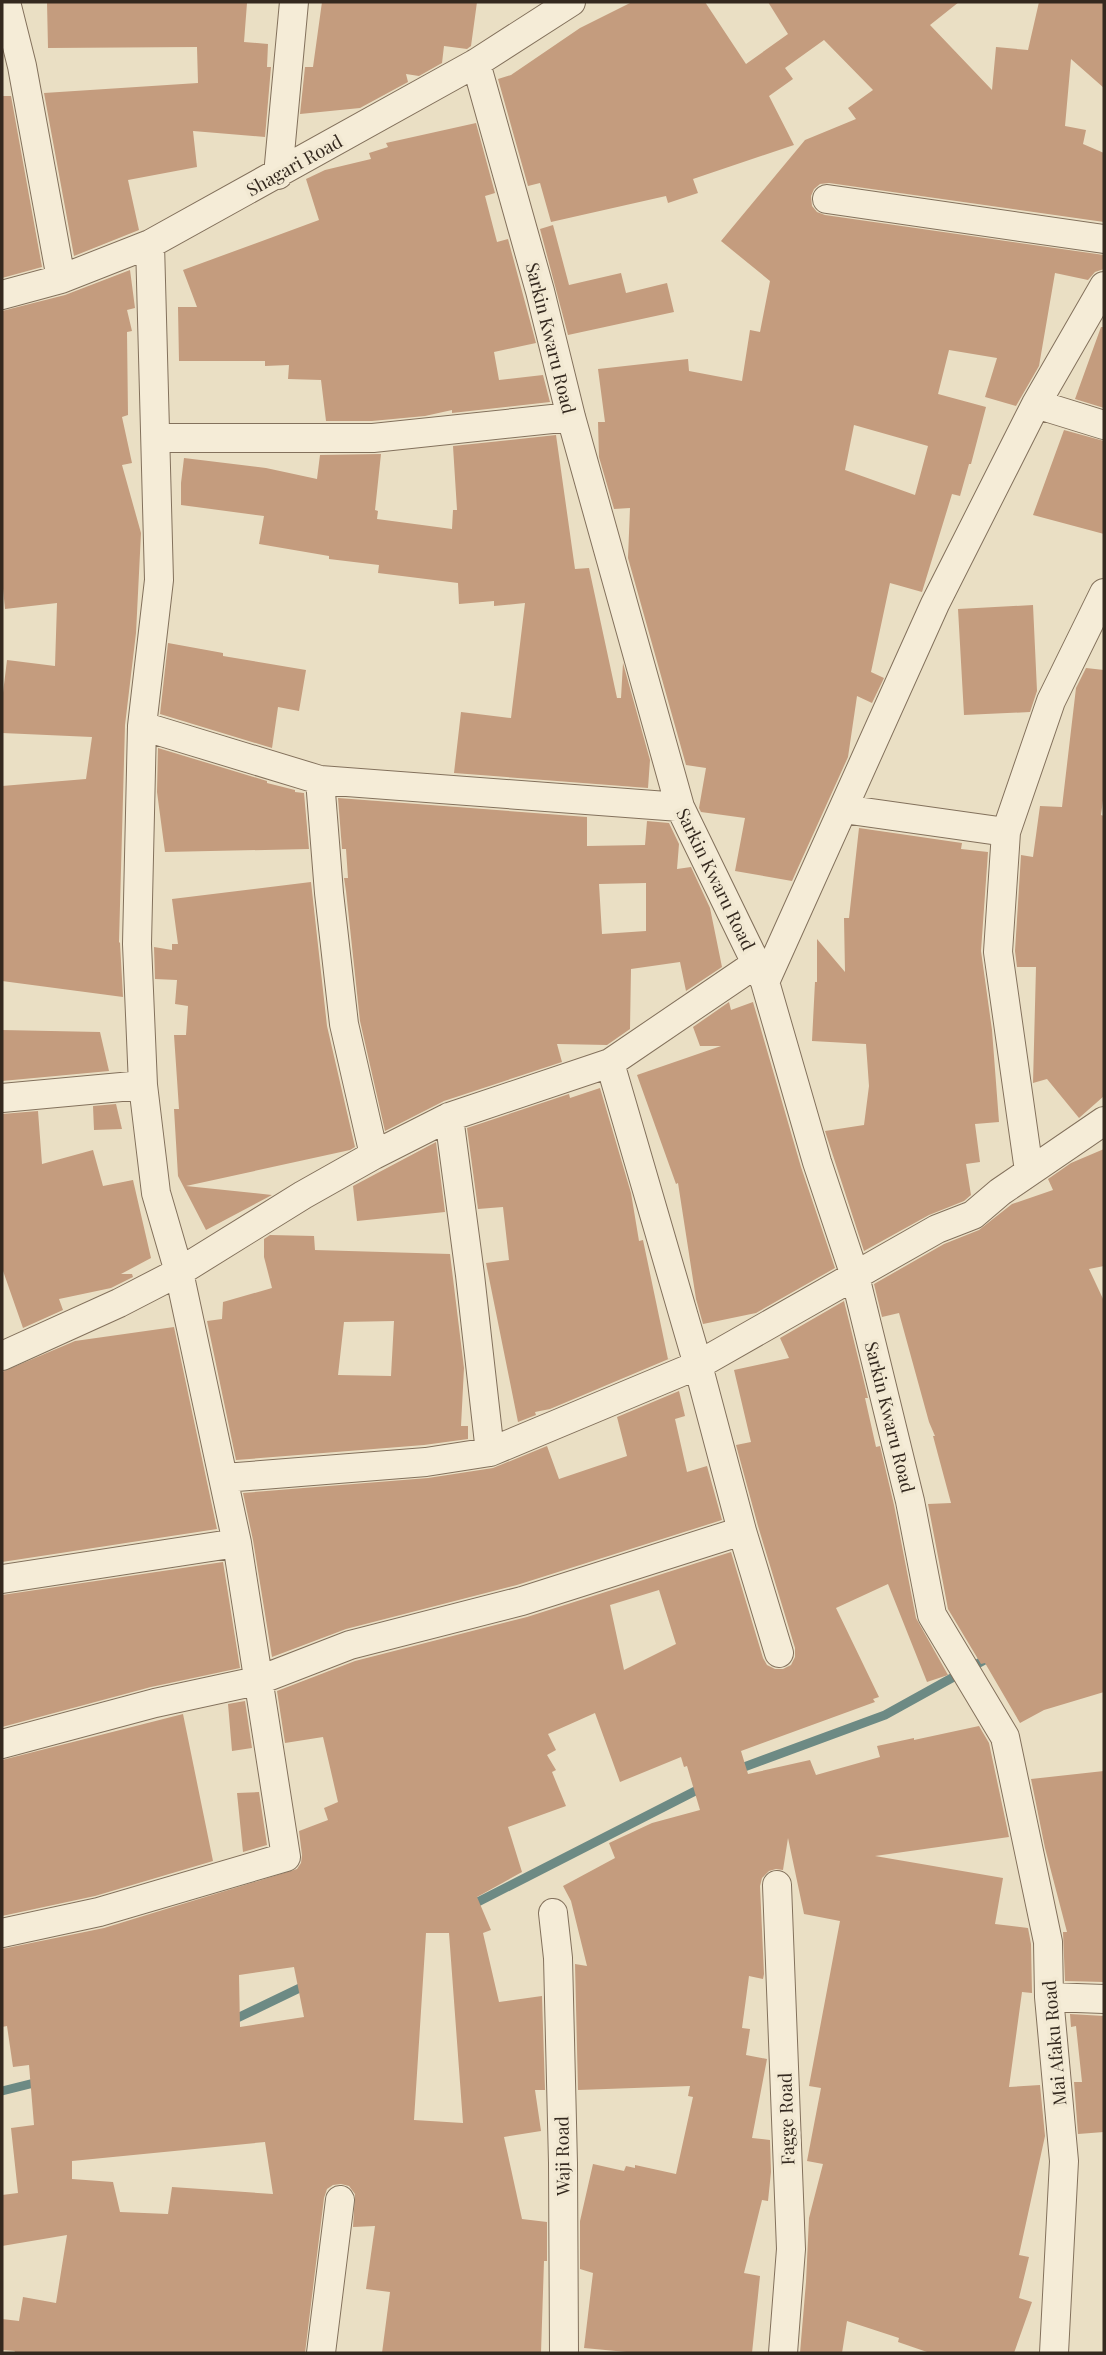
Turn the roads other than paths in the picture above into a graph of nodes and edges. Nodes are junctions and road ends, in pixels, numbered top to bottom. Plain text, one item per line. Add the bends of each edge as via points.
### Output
1 (6, 2) edge
2 (294, 2) edge
3 (571, 2) edge
4 (476, 62) junction
5 (12, 69) edge
6 (278, 175) junction
7 (827, 199) dead end
8 (1104, 239) edge
9 (150, 244) junction
10 (61, 279) junction
11 (1104, 286) edge
12 (2, 295) edge
13 (1036, 404) junction
14 (571, 417) junction
15 (1104, 425) edge
16 (156, 438) junction
17 (1104, 593) edge
18 (142, 726) junction
19 (320, 780) junction
20 (680, 807) junction
21 (842, 810) junction
22 (1006, 832) junction
23 (761, 973) junction
24 (610, 1063) junction
25 (143, 1085) junction
26 (2, 1098) edge
27 (449, 1117) junction
28 (1104, 1121) edge
29 (374, 1155) junction
30 (1029, 1171) junction
31 (179, 1272) junction
32 (855, 1276) junction
33 (2, 1356) edge
34 (698, 1365) junction
35 (490, 1452) junction
36 (224, 1478) junction
37 (742, 1531) junction
38 (237, 1543) junction
39 (2, 1579) edge
40 (779, 1653) dead end
41 (965, 1670) joint
42 (257, 1681) junction
43 (2, 1744) edge
44 (777, 1885) dead end
45 (553, 1913) dead end
46 (2, 1933) edge
47 (1049, 1997) junction
48 (1104, 1998) edge
49 (340, 2200) dead end
50 (321, 2353) edge
51 (565, 2353) edge
52 (783, 2353) edge
53 (1054, 2353) edge

1 - 5 street
2 - 6 street
3 - 4 street, Shagari Road
4 - 6 street, Shagari Road
4 - 14 street, Sarkin Kwaru Road
5 - 10 street
6 - 9 street, Shagari Road
7 - 8 street
9 - 10 street, Shagari Road
9 - 16 street
10 - 12 street, Shagari Road
11 - 13 street
13 - 15 street
13 - 21 street via 935,604
14 - 16 street via 373,438
14 - 20 street, Sarkin Kwaru Road
16 - 18 street via 159,580
17 - 22 street via 1051,701
18 - 19 street
18 - 25 street via 137,944
19 - 20 street
19 - 29 street via 344,1024
20 - 23 street, Sarkin Kwaru Road
21 - 22 street
21 - 23 street
22 - 30 street via 998,952
23 - 24 street
23 - 32 street, Sarkin Kwaru Road
24 - 27 street
24 - 34 street
25 - 26 street
25 - 31 street via 156,1193
27 - 29 street
27 - 35 street
28 - 30 street
29 - 31 street
30 - 32 street via 973,1214
31 - 33 street
31 - 36 street
32 - 34 street
32 - 41 street, Sarkin Kwaru Road via 910,1502 932,1615
34 - 35 street
34 - 37 street
35 - 36 street via 426,1462
36 - 38 street
37 - 40 street
37 - 42 street via 522,1601 350,1645
38 - 39 street
38 - 42 street
41 - 47 street, Mai Afaku Road via 1005,1737 1048,1942
42 - 43 street
42 - 46 street via 286,1857 99,1912
44 - 52 street, Fagge Road via 791,2249
45 - 51 street, Waji Road via 558,1958
47 - 48 street
47 - 53 street, Mai Afaku Road via 1064,2161
49 - 50 street

